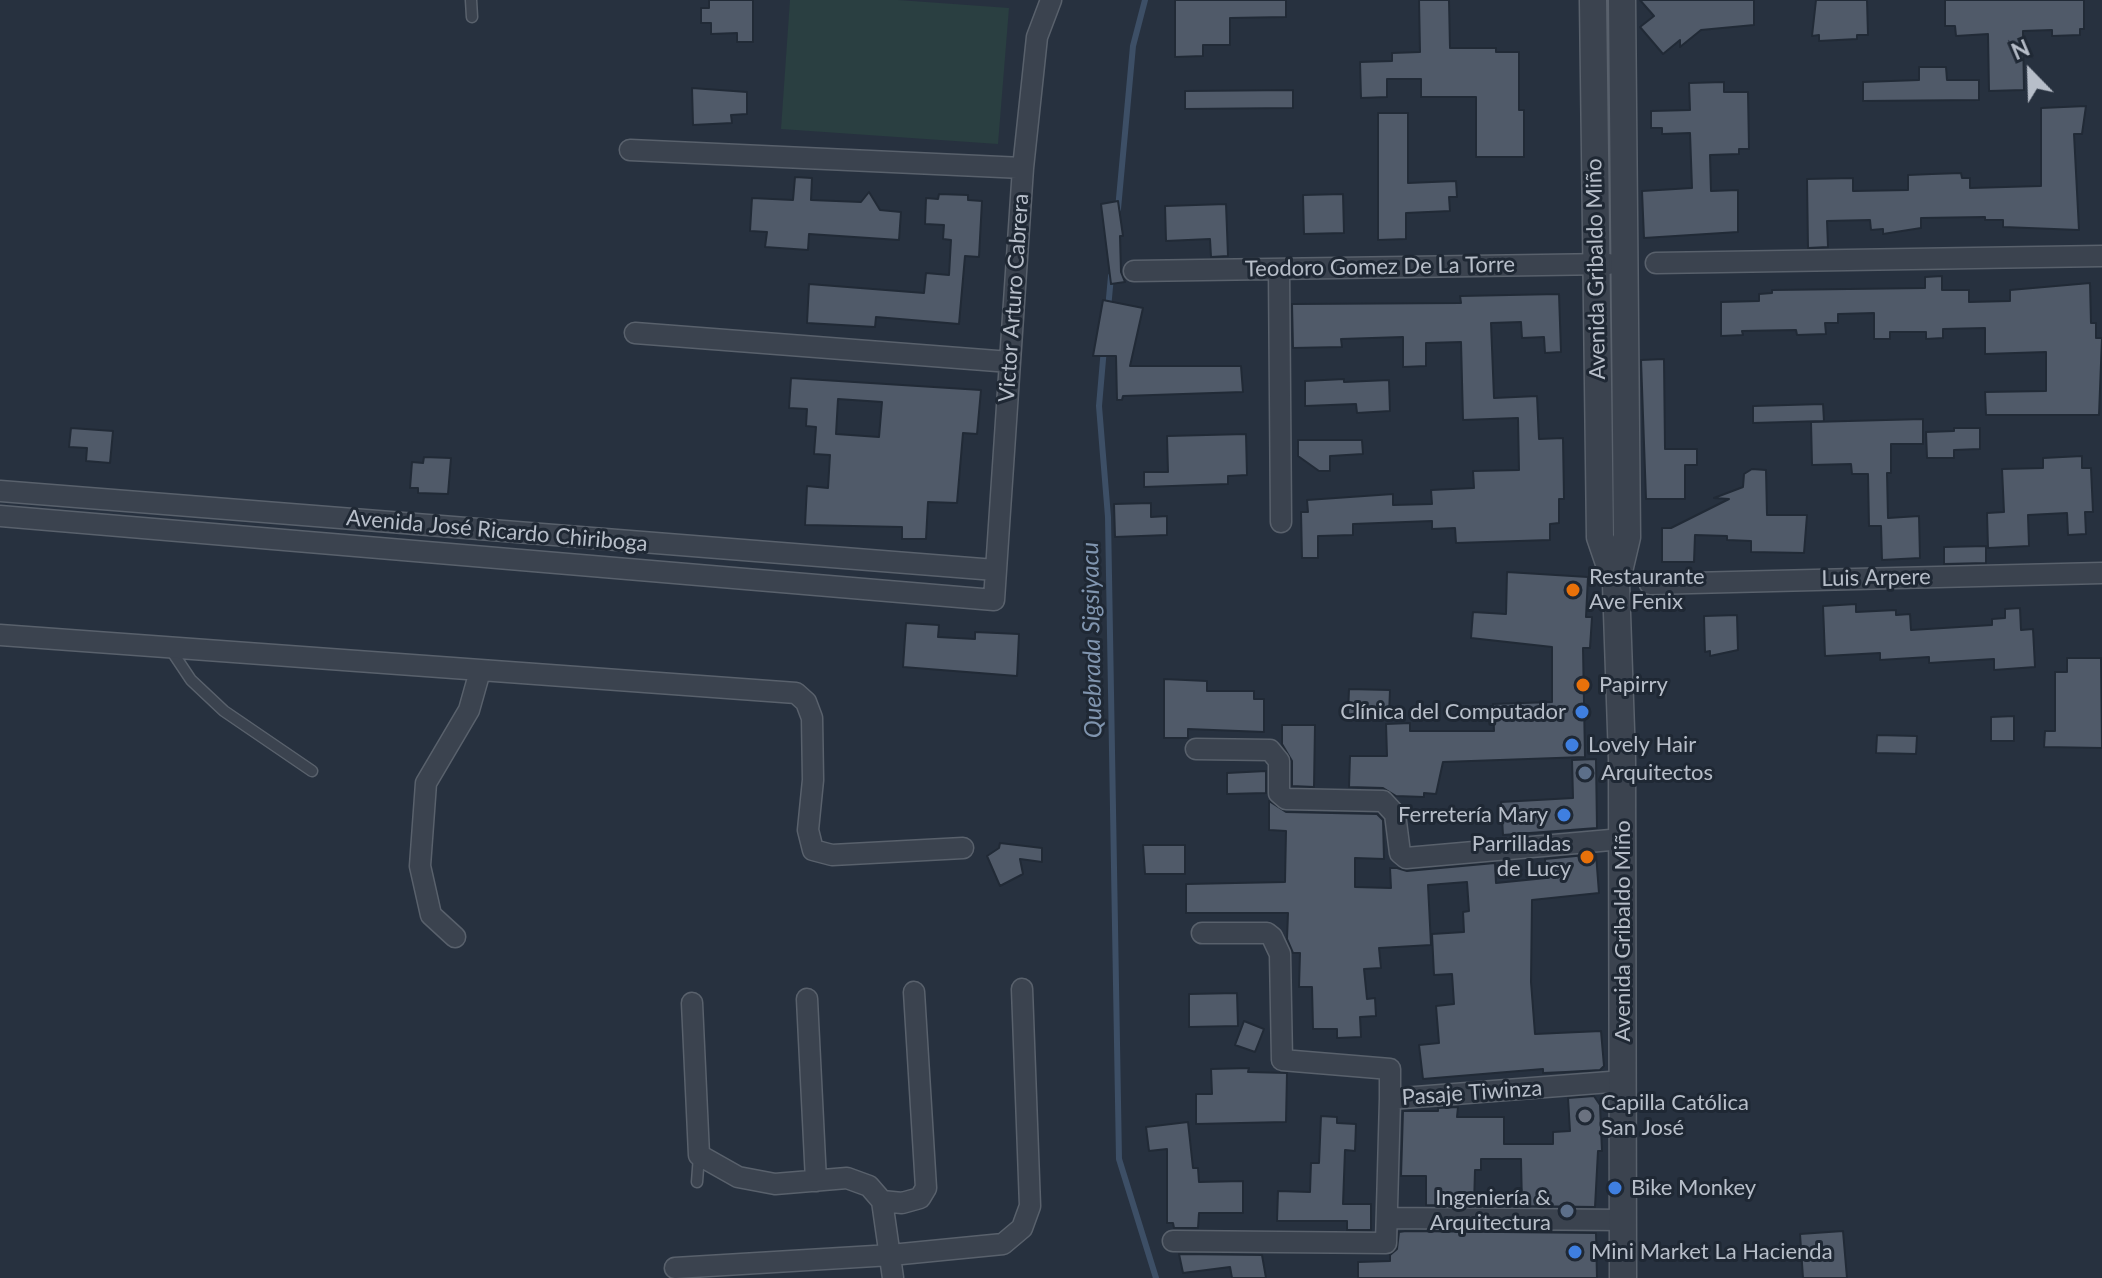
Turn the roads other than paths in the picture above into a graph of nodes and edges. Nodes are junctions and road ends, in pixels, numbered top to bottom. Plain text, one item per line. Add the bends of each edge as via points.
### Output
1 (471, 0) edge
2 (1051, 0) edge
3 (1593, 0) edge
4 (1622, 0) edge
5 (472, 17) dead end
6 (630, 150) dead end
7 (1023, 168) junction
8 (2102, 256) edge
9 (1656, 263) dead end
10 (1596, 264) junction
11 (1625, 264) junction
12 (1279, 269) junction
13 (1134, 271) dead end
14 (635, 333) dead end
15 (1010, 362) junction
16 (0, 491) edge
17 (280, 513) junction
18 (0, 516) edge
19 (1281, 522) dead end
20 (543, 534) junction
21 (280, 540) junction
22 (542, 562) junction
23 (995, 570) junction
24 (2102, 573) edge
25 (1616, 584) junction
26 (1650, 584) dead end
27 (994, 600) joint
28 (0, 635) edge
29 (168, 645) junction
30 (480, 671) junction
31 (1196, 749) dead end
32 (312, 771) dead end
33 (1622, 839) junction
34 (963, 848) dead end
35 (1202, 933) dead end
36 (455, 937) dead end
37 (1022, 989) dead end
38 (914, 992) dead end
39 (807, 999) dead end
40 (692, 1003) dead end
41 (1623, 1081) junction
42 (1390, 1099) junction
43 (699, 1155) junction
44 (816, 1181) junction
45 (697, 1182) dead end
46 (882, 1201) junction
47 (1387, 1218) junction
48 (1623, 1220) junction
49 (1173, 1241) dead end
50 (891, 1255) junction
51 (675, 1268) dead end
52 (893, 1278) edge
53 (1623, 1278) edge

1 - 5 lane
2 - 7 street, Victor Arturo Cabrera via 1037,37
3 - 10 street, Avenida Gribaldo Miño
4 - 11 street, Avenida Gribaldo Miño
6 - 7 street
7 - 15 street, Victor Arturo Cabrera
8 - 9 street
10 - 11 street, Teodoro Gomez De La Torre
10 - 12 street, Teodoro Gomez De La Torre
10 - 25 street, Avenida Gribaldo Miño via 1600,537
11 - 25 street, Avenida Gribaldo Miño via 1627,537
12 - 13 street, Teodoro Gomez De La Torre
12 - 19 street
14 - 15 street
15 - 23 street, Victor Arturo Cabrera
16 - 17 street, Avenida José Ricardo Chiriboga
17 - 20 street, Avenida José Ricardo Chiriboga
17 - 21 street
18 - 21 street, Avenida José Ricardo Chiriboga
20 - 22 street
20 - 23 street, Avenida José Ricardo Chiriboga
21 - 22 street, Avenida José Ricardo Chiriboga
22 - 27 street, Avenida José Ricardo Chiriboga
23 - 27 street, Victor Arturo Cabrera
24 - 26 street, Luis Arpere
25 - 33 street, Avenida Gribaldo Miño
28 - 29 street
29 - 30 street
29 - 32 lane via 191,680 224,711
30 - 34 street via 796,693 812,718 808,830 813,850 832,855
30 - 36 street via 469,710 426,783 420,866 431,915
31 - 33 street via 1270,750 1279,761 1279,793 1286,799 1383,801 1395,814 1400,853 1406,858
33 - 41 street, Avenida Gribaldo Miño
35 - 42 street via 1272,937 1280,954 1282,1060 1390,1069
37 - 50 street via 1030,1206 1022,1228 1003,1244
38 - 46 street via 926,1188 920,1198
39 - 44 street
40 - 43 street
41 - 42 street, Pasaje Tiwinza
41 - 48 street, Avenida Gribaldo Miño
42 - 47 street, Pasaje Tiwinza
43 - 44 street via 738,1177 775,1184
43 - 45 lane
44 - 46 street via 847,1178 869,1186
46 - 50 street
47 - 48 street
47 - 49 street via 1386,1243
48 - 53 street, Avenida Gribaldo Miño
50 - 51 street
50 - 52 street

